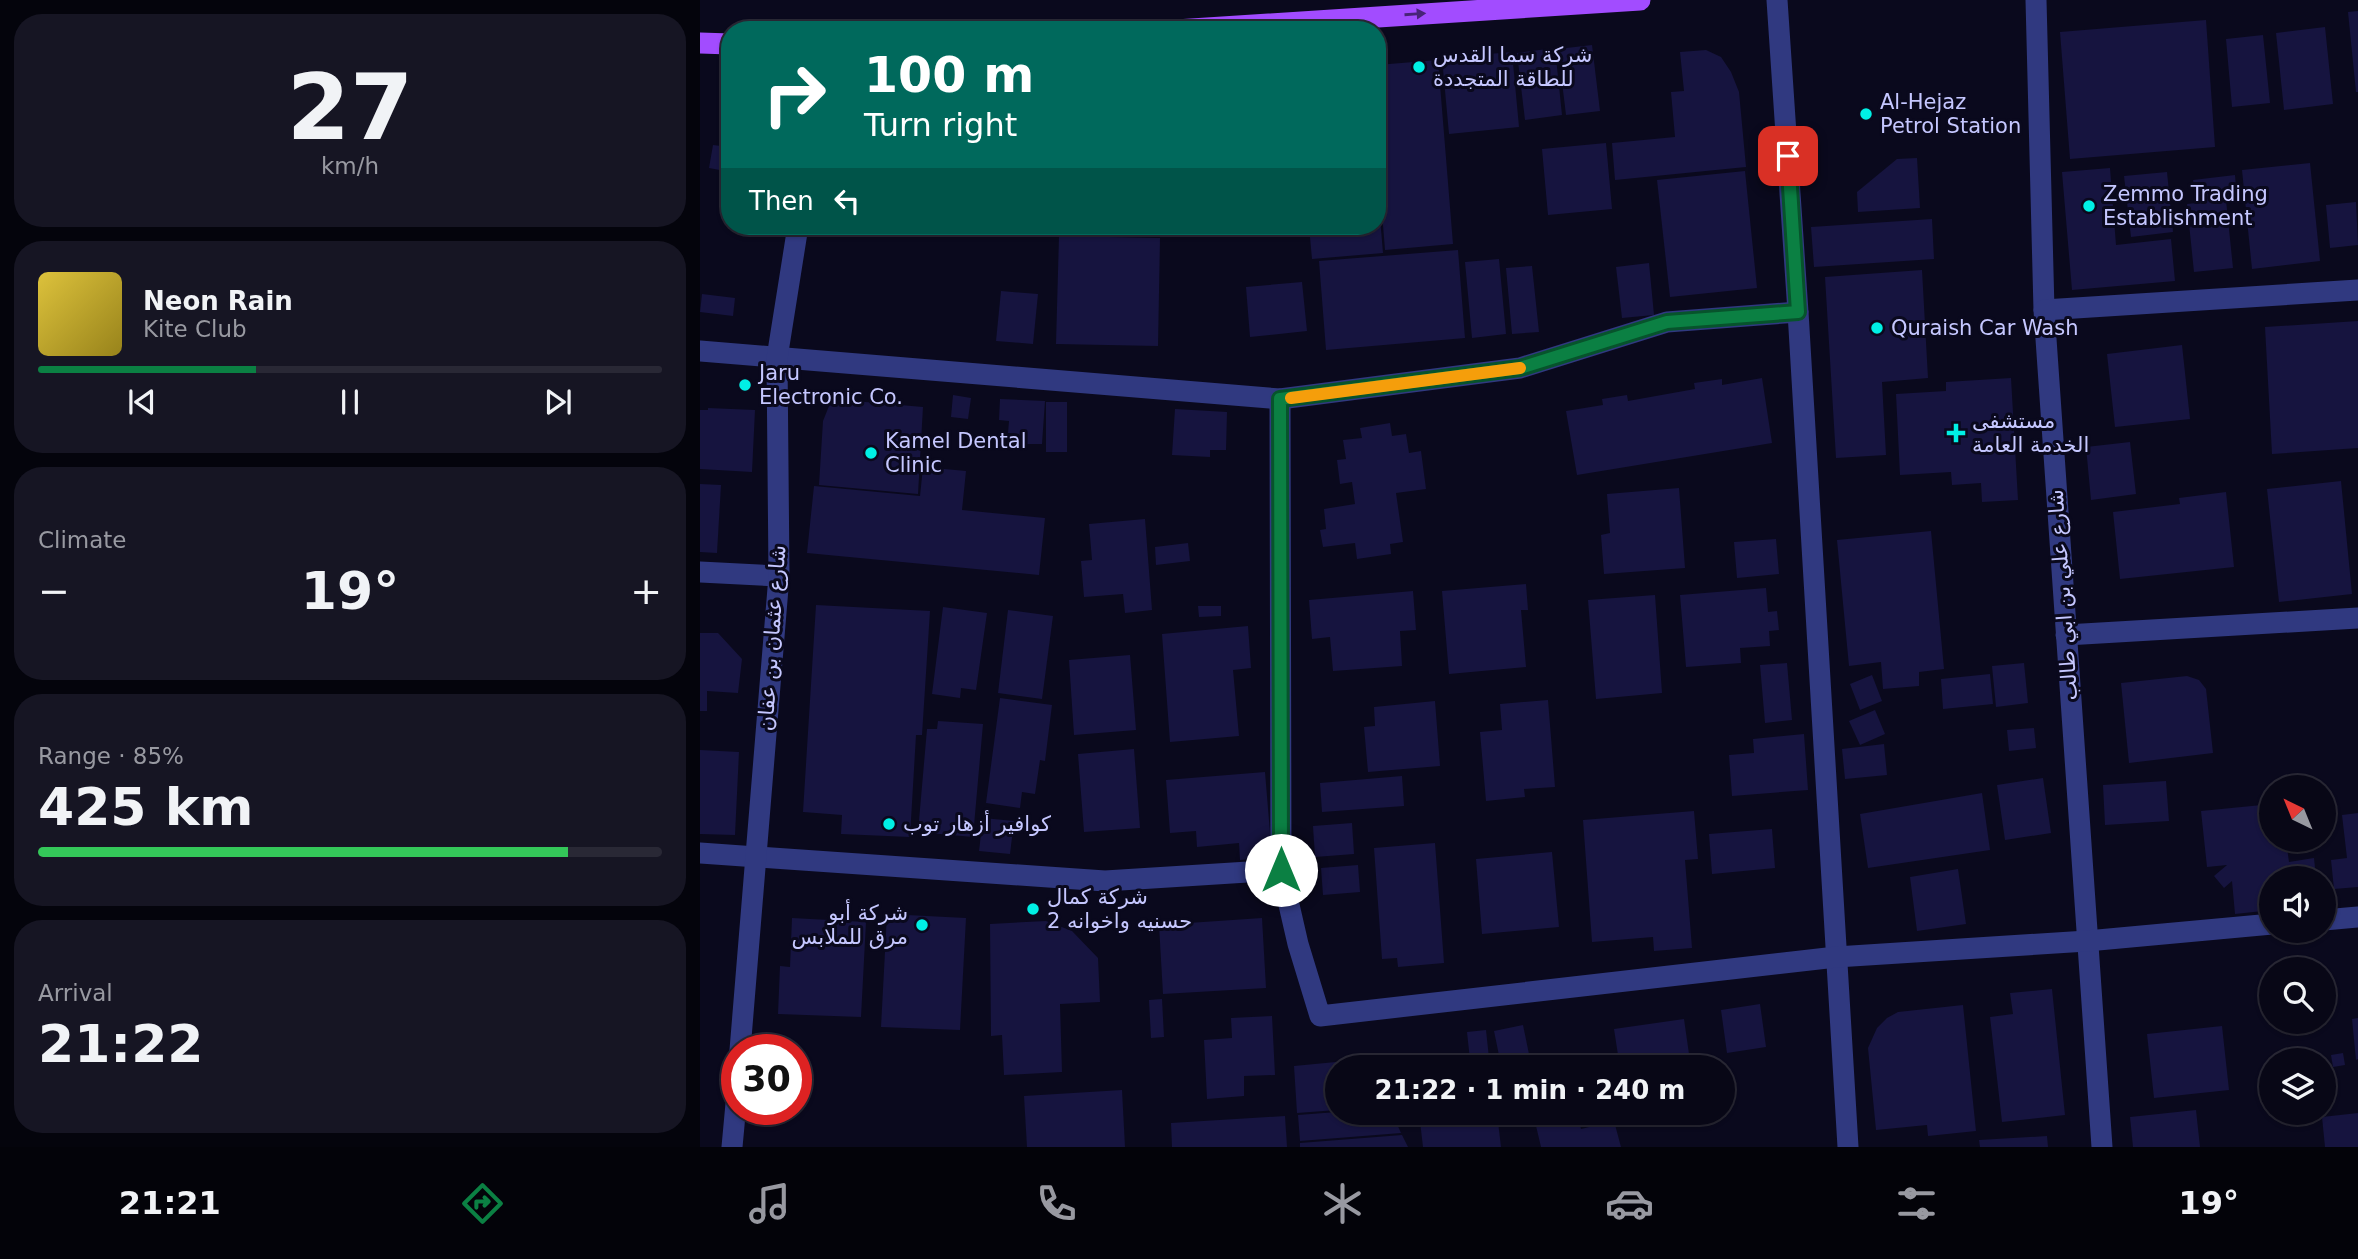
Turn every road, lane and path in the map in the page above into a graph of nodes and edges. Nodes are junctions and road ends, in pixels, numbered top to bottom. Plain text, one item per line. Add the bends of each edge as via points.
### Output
1 (1640, 0) edge
2 (1777, 0) edge
3 (2036, 0) edge
4 (1315, 21) edge
5 (700, 43) edge
6 (721, 44) edge
7 (797, 235) edge
8 (2358, 290) edge
9 (2044, 310) junction
10 (1798, 312) junction
11 (700, 351) edge
12 (777, 358) junction
13 (1280, 399) junction
14 (700, 572) edge
15 (779, 576) junction
16 (2358, 618) edge
17 (2066, 635) junction
18 (700, 853) edge
19 (756, 856) junction
20 (1281, 870) junction
21 (2358, 917) edge
22 (2336, 919) edge
23 (2259, 926) edge
24 (2087, 941) junction
25 (1836, 957) junction
26 (741, 1034) edge
27 (734, 1125) edge
28 (732, 1147) edge
29 (1848, 1147) edge
30 (2102, 1147) edge

4 -> 1 main road
2 - 10 street
3 - 9 street, شارع علي بن ابي طالب
5 - 6 main road
7 - 12 street, شارع عثمان بن عفان
8 - 9 street
9 - 17 street, شارع علي بن ابي طالب
10 - 13 street via 1667,322 1520,368
10 - 25 street
11 - 12 street
12 - 13 street
12 - 15 street, شارع عثمان بن عفان
13 - 20 street
14 - 15 street
15 - 19 street, شارع عثمان بن عفان
16 - 17 street
17 - 24 street, شارع علي بن ابي طالب
18 - 19 street
19 - 20 street via 1105,881
19 - 26 street, شارع عثمان بن عفان
20 - 25 street via 1320,1016
21 - 22 street
23 - 24 street
24 - 25 street
24 - 30 street, شارع علي بن ابي طالب
25 - 29 street
27 - 28 street

